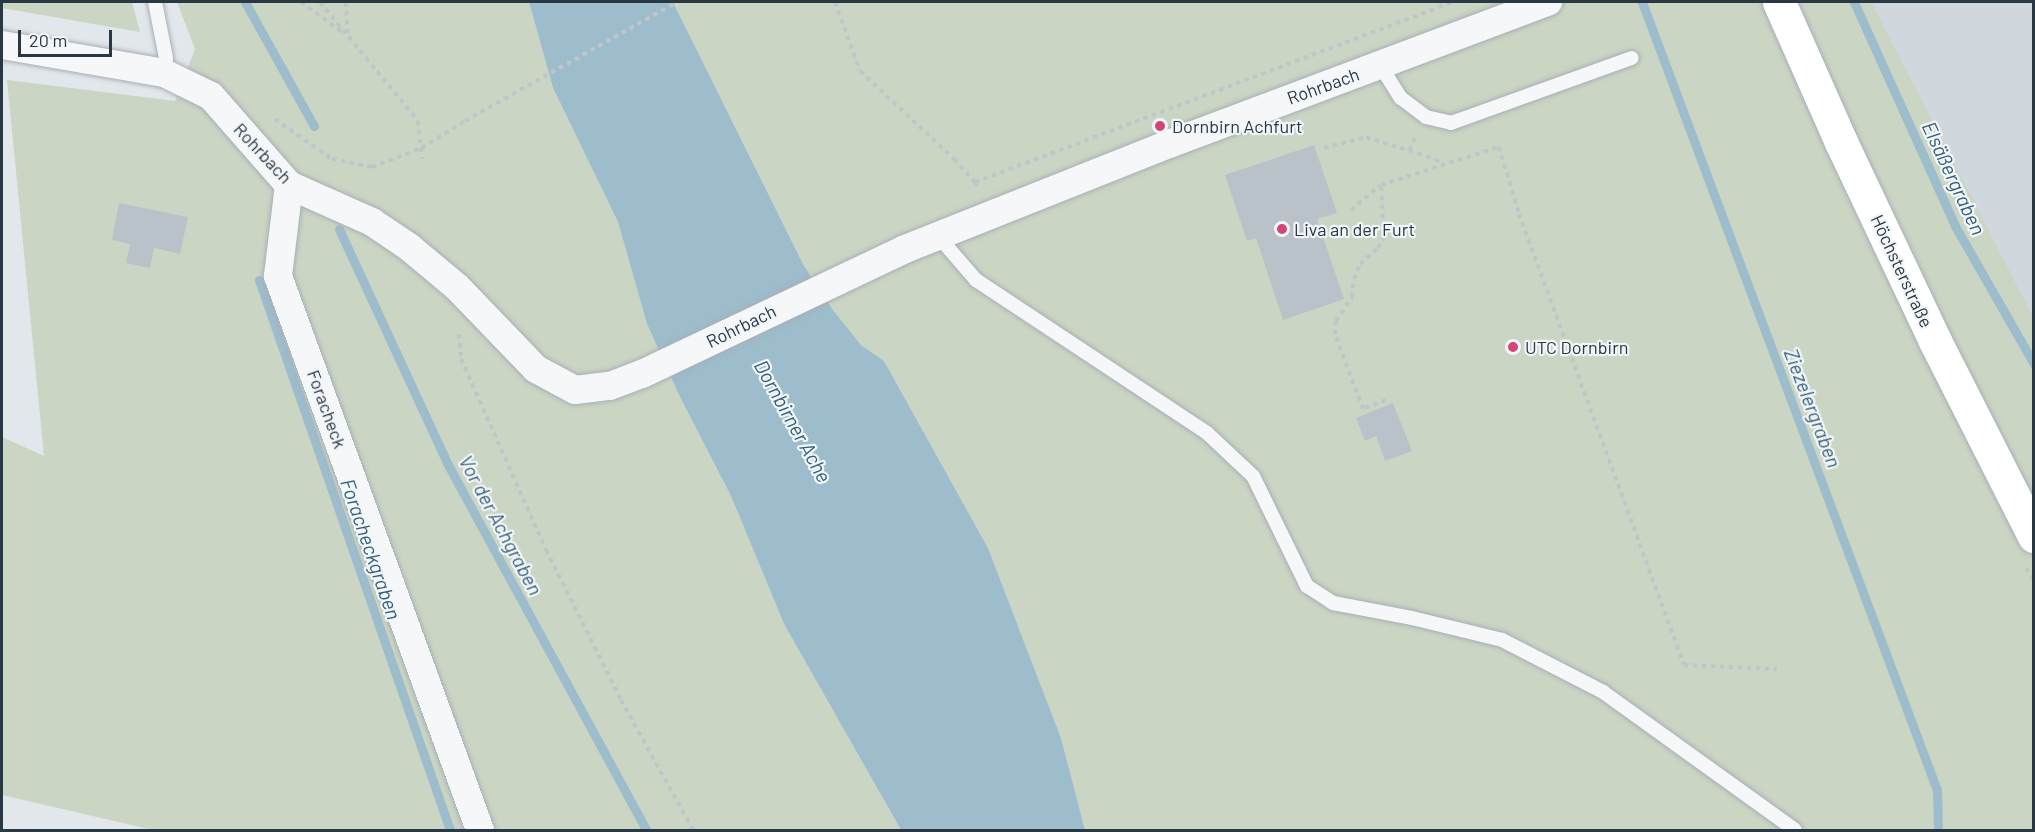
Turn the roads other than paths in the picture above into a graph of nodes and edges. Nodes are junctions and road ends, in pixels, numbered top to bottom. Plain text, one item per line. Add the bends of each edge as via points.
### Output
1 (154, 2) edge
2 (1548, 2) edge
3 (1779, 2) edge
4 (2, 45) edge
5 (1632, 58) dead end
6 (1380, 65) junction
7 (164, 73) junction
8 (289, 185) junction
9 (938, 236) junction
10 (2028, 549) edge
11 (480, 831) edge
12 (1795, 831) edge

1 - 7 lane via 166,58
2 - 6 street, Rohrbach
3 - 10 main road, Höchsterstraße
4 - 7 street, Rohrbach
5 - 6 lane via 1451,123 1426,117 1401,98
6 - 9 street, Rohrbach via 1172,142
7 - 8 street, Rohrbach via 212,96
8 - 9 street, Rohrbach via 372,222 409,248 457,287 536,369 575,390 610,386
8 - 11 street, Foracheck via 279,276
9 - 12 lane via 976,280 1207,434 1253,476 1307,586 1333,603 1502,640 1603,692

